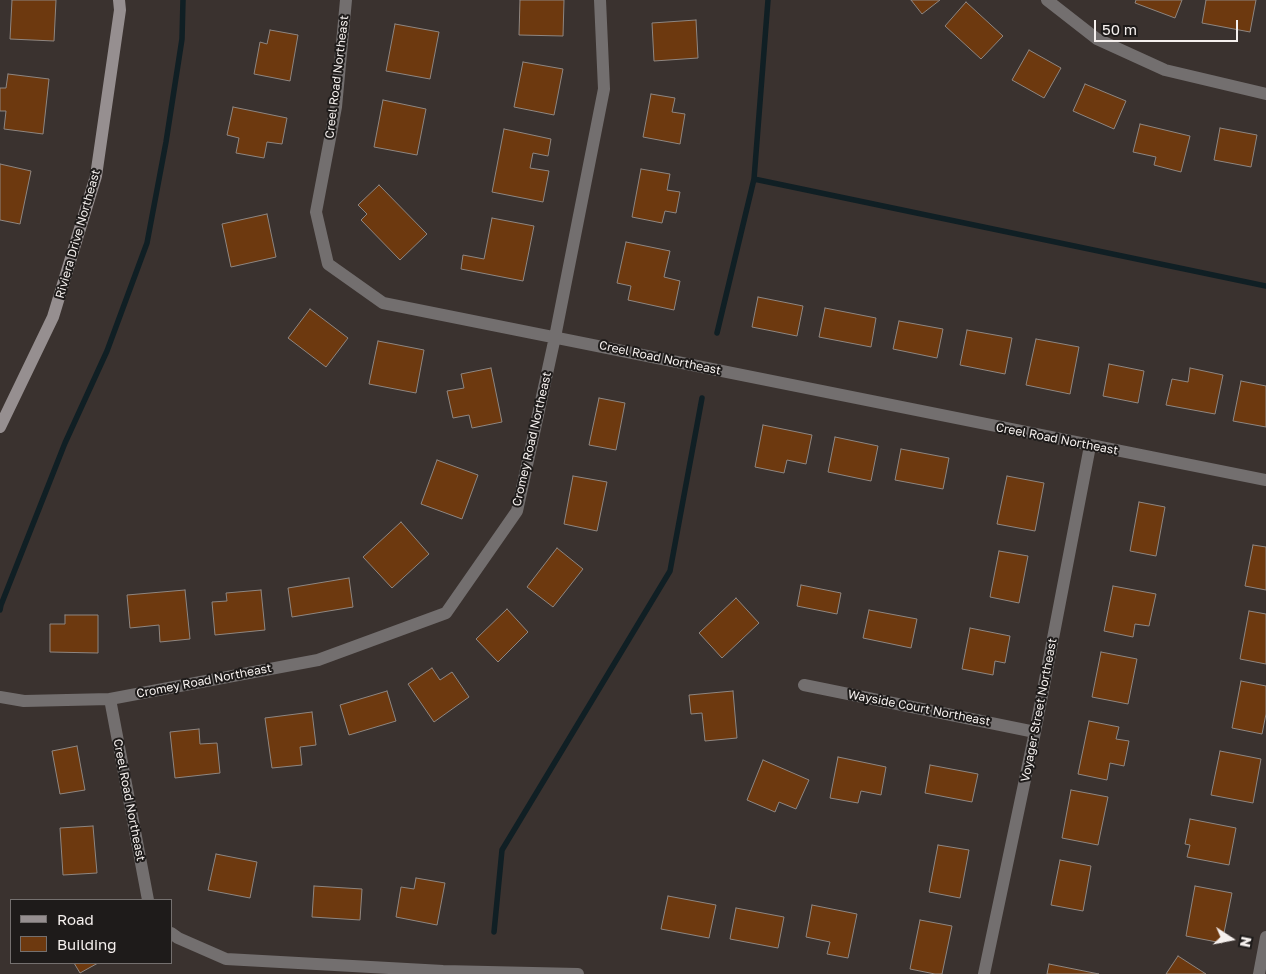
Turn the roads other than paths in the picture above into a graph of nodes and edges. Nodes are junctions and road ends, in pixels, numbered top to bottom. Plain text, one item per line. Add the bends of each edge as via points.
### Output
1 (119, 0) edge
2 (346, 0) edge
3 (600, 0) edge
4 (1048, 0) edge
5 (1266, 94) edge
6 (555, 337) junction
7 (0, 427) edge
8 (1090, 446) junction
9 (1266, 480) edge
10 (804, 685) dead end
11 (0, 697) edge
12 (110, 699) junction
13 (1035, 732) junction
14 (148, 899) edge
15 (172, 934) edge
16 (1266, 937) edge
17 (578, 974) edge
18 (984, 974) edge
19 (1259, 974) edge

1 - 7 street, Riviera Drive Northeast via 96,176 53,317
2 - 6 street, Creel Road Northeast via 336,107 316,212 328,264 383,303
3 - 6 street, Cromey Road Northeast via 604,88
4 - 5 street via 1097,39 1166,70
6 - 8 street, Creel Road Northeast
6 - 12 street, Cromey Road Northeast via 517,511 446,613 318,660
8 - 9 street, Creel Road Northeast
8 - 13 street, Voyager Street Northeast
10 - 13 street, Wayside Court Northeast
11 - 12 street, Cromey Road Northeast via 24,701
12 - 14 street, Creel Road Northeast
13 - 18 street, Voyager Street Northeast
15 - 17 street via 226,959 443,971
16 - 19 street

